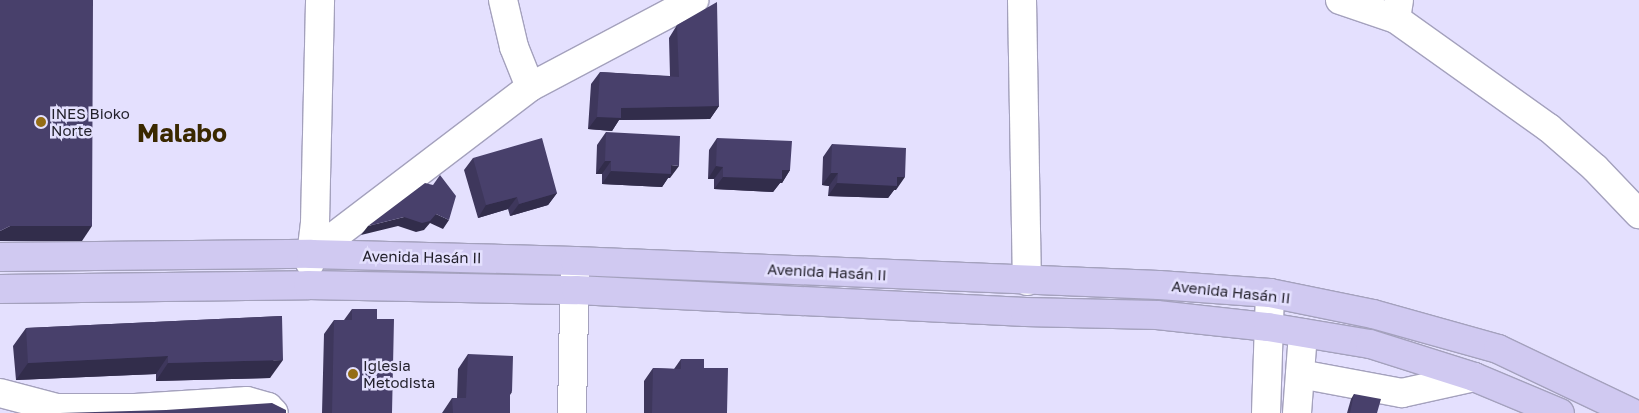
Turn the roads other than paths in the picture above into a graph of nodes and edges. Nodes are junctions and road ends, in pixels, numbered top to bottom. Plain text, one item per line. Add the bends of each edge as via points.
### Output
1 (320, 0) edge
2 (503, 0) edge
3 (694, 0) edge
4 (1022, 0) edge
5 (1340, 0) edge
6 (1397, 9) edge
7 (530, 87) junction
8 (1639, 214) edge
9 (311, 254) junction
10 (0, 256) edge
11 (575, 261) junction
12 (1027, 281) junction
13 (308, 285) junction
14 (0, 289) edge
15 (576, 290) junction
16 (1270, 293) junction
17 (1268, 327) junction
18 (1303, 333) junction
19 (1300, 374) junction
20 (1474, 376) junction
21 (0, 393) edge
22 (1400, 403) edge
23 (136, 410) edge
24 (274, 413) edge
25 (572, 413) edge
26 (1266, 413) edge
27 (1297, 413) edge
28 (1560, 413) edge
29 (1632, 413) edge

1 - 9 street via 316,223
2 - 7 street via 514,47
3 - 7 street
4 - 12 street
5 - 6 street
6 - 8 street via 1549,128 1595,168
7 - 9 street
9 - 10 main road, Avenida Hasán II
9 - 11 main road, Avenida Hasán II
9 - 13 street
11 - 12 main road, Avenida Hasán II
11 - 15 street
12 - 16 main road, Avenida Hasán II
13 - 14 main road, Avenida Hasán II
13 - 15 main road, Avenida Hasán II
15 - 17 main road, Avenida Hasán II via 1015,312 1157,315
15 - 25 street
16 - 17 street
16 - 29 main road, Avenida Hasán II via 1372,314 1498,349
17 - 18 main road, Avenida Hasán II
17 - 26 street
18 - 19 street
18 - 20 main road, Avenida Hasán II via 1370,344
19 - 22 street
19 - 27 street
20 - 22 street
20 - 28 main road, Avenida Hasán II
21 - 23 street via 57,408
23 - 24 street via 247,402 268,407

